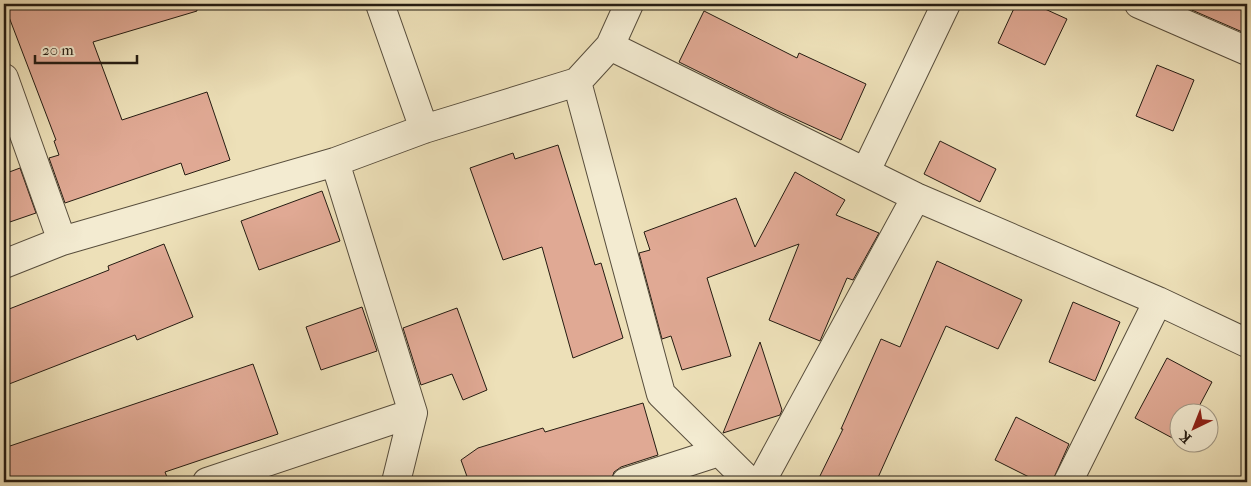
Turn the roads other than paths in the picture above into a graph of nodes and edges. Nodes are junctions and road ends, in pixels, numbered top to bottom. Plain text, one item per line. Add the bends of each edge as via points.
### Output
1 (380, 4) edge
2 (629, 4) edge
3 (946, 4) edge
4 (1139, 4) edge
5 (610, 46) junction
6 (1247, 51) edge
7 (4, 78) edge
8 (577, 82) junction
9 (424, 129) junction
10 (334, 162) junction
11 (866, 171) junction
12 (916, 197) junction
13 (62, 241) junction
14 (4, 264) edge
15 (1158, 301) junction
16 (1247, 343) edge
17 (413, 412) junction
18 (719, 452) junction
19 (208, 482) edge
20 (396, 482) edge
21 (626, 482) edge
22 (750, 482) edge
23 (760, 482) edge
24 (1068, 482) edge

1 - 9 street
2 - 5 street
3 - 11 street
4 - 6 street
5 - 8 street
5 - 11 street
7 - 13 street
8 - 9 street
8 - 18 street via 661,394
9 - 10 street
10 - 13 street
10 - 17 street
11 - 12 street
12 - 15 street
12 - 23 street
13 - 14 street
15 - 16 street
15 - 24 street
17 - 19 street
17 - 20 street
18 - 21 street
18 - 22 street

